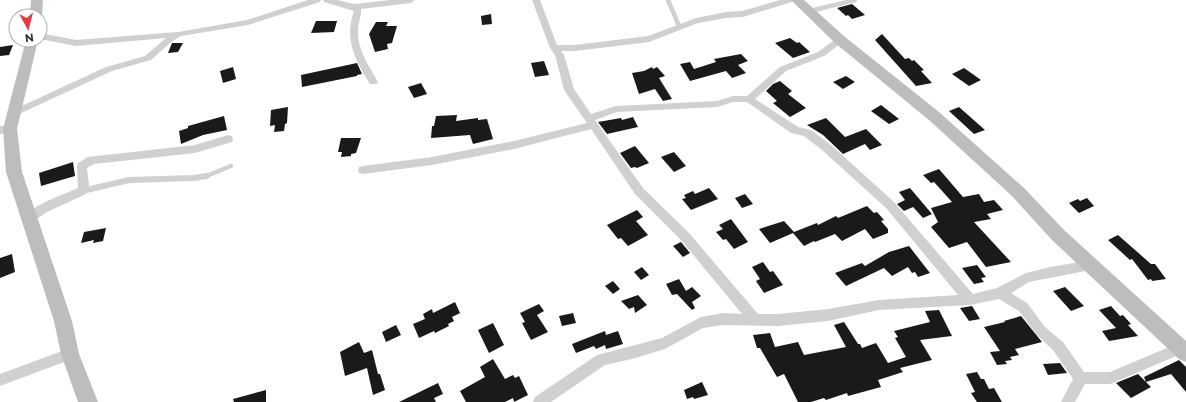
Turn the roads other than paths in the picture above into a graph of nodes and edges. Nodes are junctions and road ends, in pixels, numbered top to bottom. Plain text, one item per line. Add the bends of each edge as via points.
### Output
1 (317, 0) edge
2 (327, 0) edge
3 (411, 0) edge
4 (536, 0) edge
5 (668, 0) edge
6 (789, 0) edge
7 (797, 0) edge
8 (855, 0) edge
9 (354, 6) junction
10 (810, 11) junction
11 (679, 26) junction
12 (179, 34) junction
13 (48, 38) edge
14 (840, 40) junction
15 (30, 48) edge
16 (554, 48) junction
17 (374, 82) dead end
18 (749, 99) junction
19 (14, 112) junction
20 (592, 122) junction
21 (5, 129) edge
22 (228, 139) dead end
23 (231, 166) dead end
24 (363, 170) dead end
25 (82, 191) junction
26 (30, 218) junction
27 (1092, 265) junction
28 (1000, 293) junction
29 (970, 300) junction
30 (754, 319) junction
31 (1183, 350) edge
32 (70, 354) junction
33 (1081, 378) junction
34 (0, 380) edge
35 (88, 402) edge
36 (540, 402) edge
37 (1068, 402) edge

1 - 12 street via 248,22
2 - 9 street
3 - 9 street
4 - 16 street
5 - 11 lane
6 - 11 street via 743,14
7 - 10 street
8 - 10 lane
9 - 17 street via 358,10 353,23 353,40
10 - 14 street
11 - 16 street via 650,38 575,48
12 - 13 street via 76,43
12 - 19 street via 148,58 109,69
14 - 18 street via 821,54 783,69
14 - 27 street via 934,116 1018,192 1058,235
15 - 19 street
16 - 20 street via 559,55 569,90
18 - 20 street via 733,99 717,104 616,109
18 - 29 street via 795,130 807,133 890,205
19 - 21 street
20 - 24 street via 507,146 432,161
20 - 30 street via 639,191 702,254
21 - 26 street via 14,172
22 - 25 street via 195,149 92,160 82,166 85,185
23 - 25 lane via 193,178 128,180
25 - 26 street
26 - 32 street via 63,321
27 - 28 street via 1026,278
27 - 31 street
28 - 29 street
28 - 33 street via 1023,307 1041,331 1058,346
29 - 30 street via 879,305 828,315 778,320
30 - 36 street via 701,322 665,343 602,359
31 - 33 street via 1110,378
32 - 34 street
32 - 35 street
33 - 37 street

